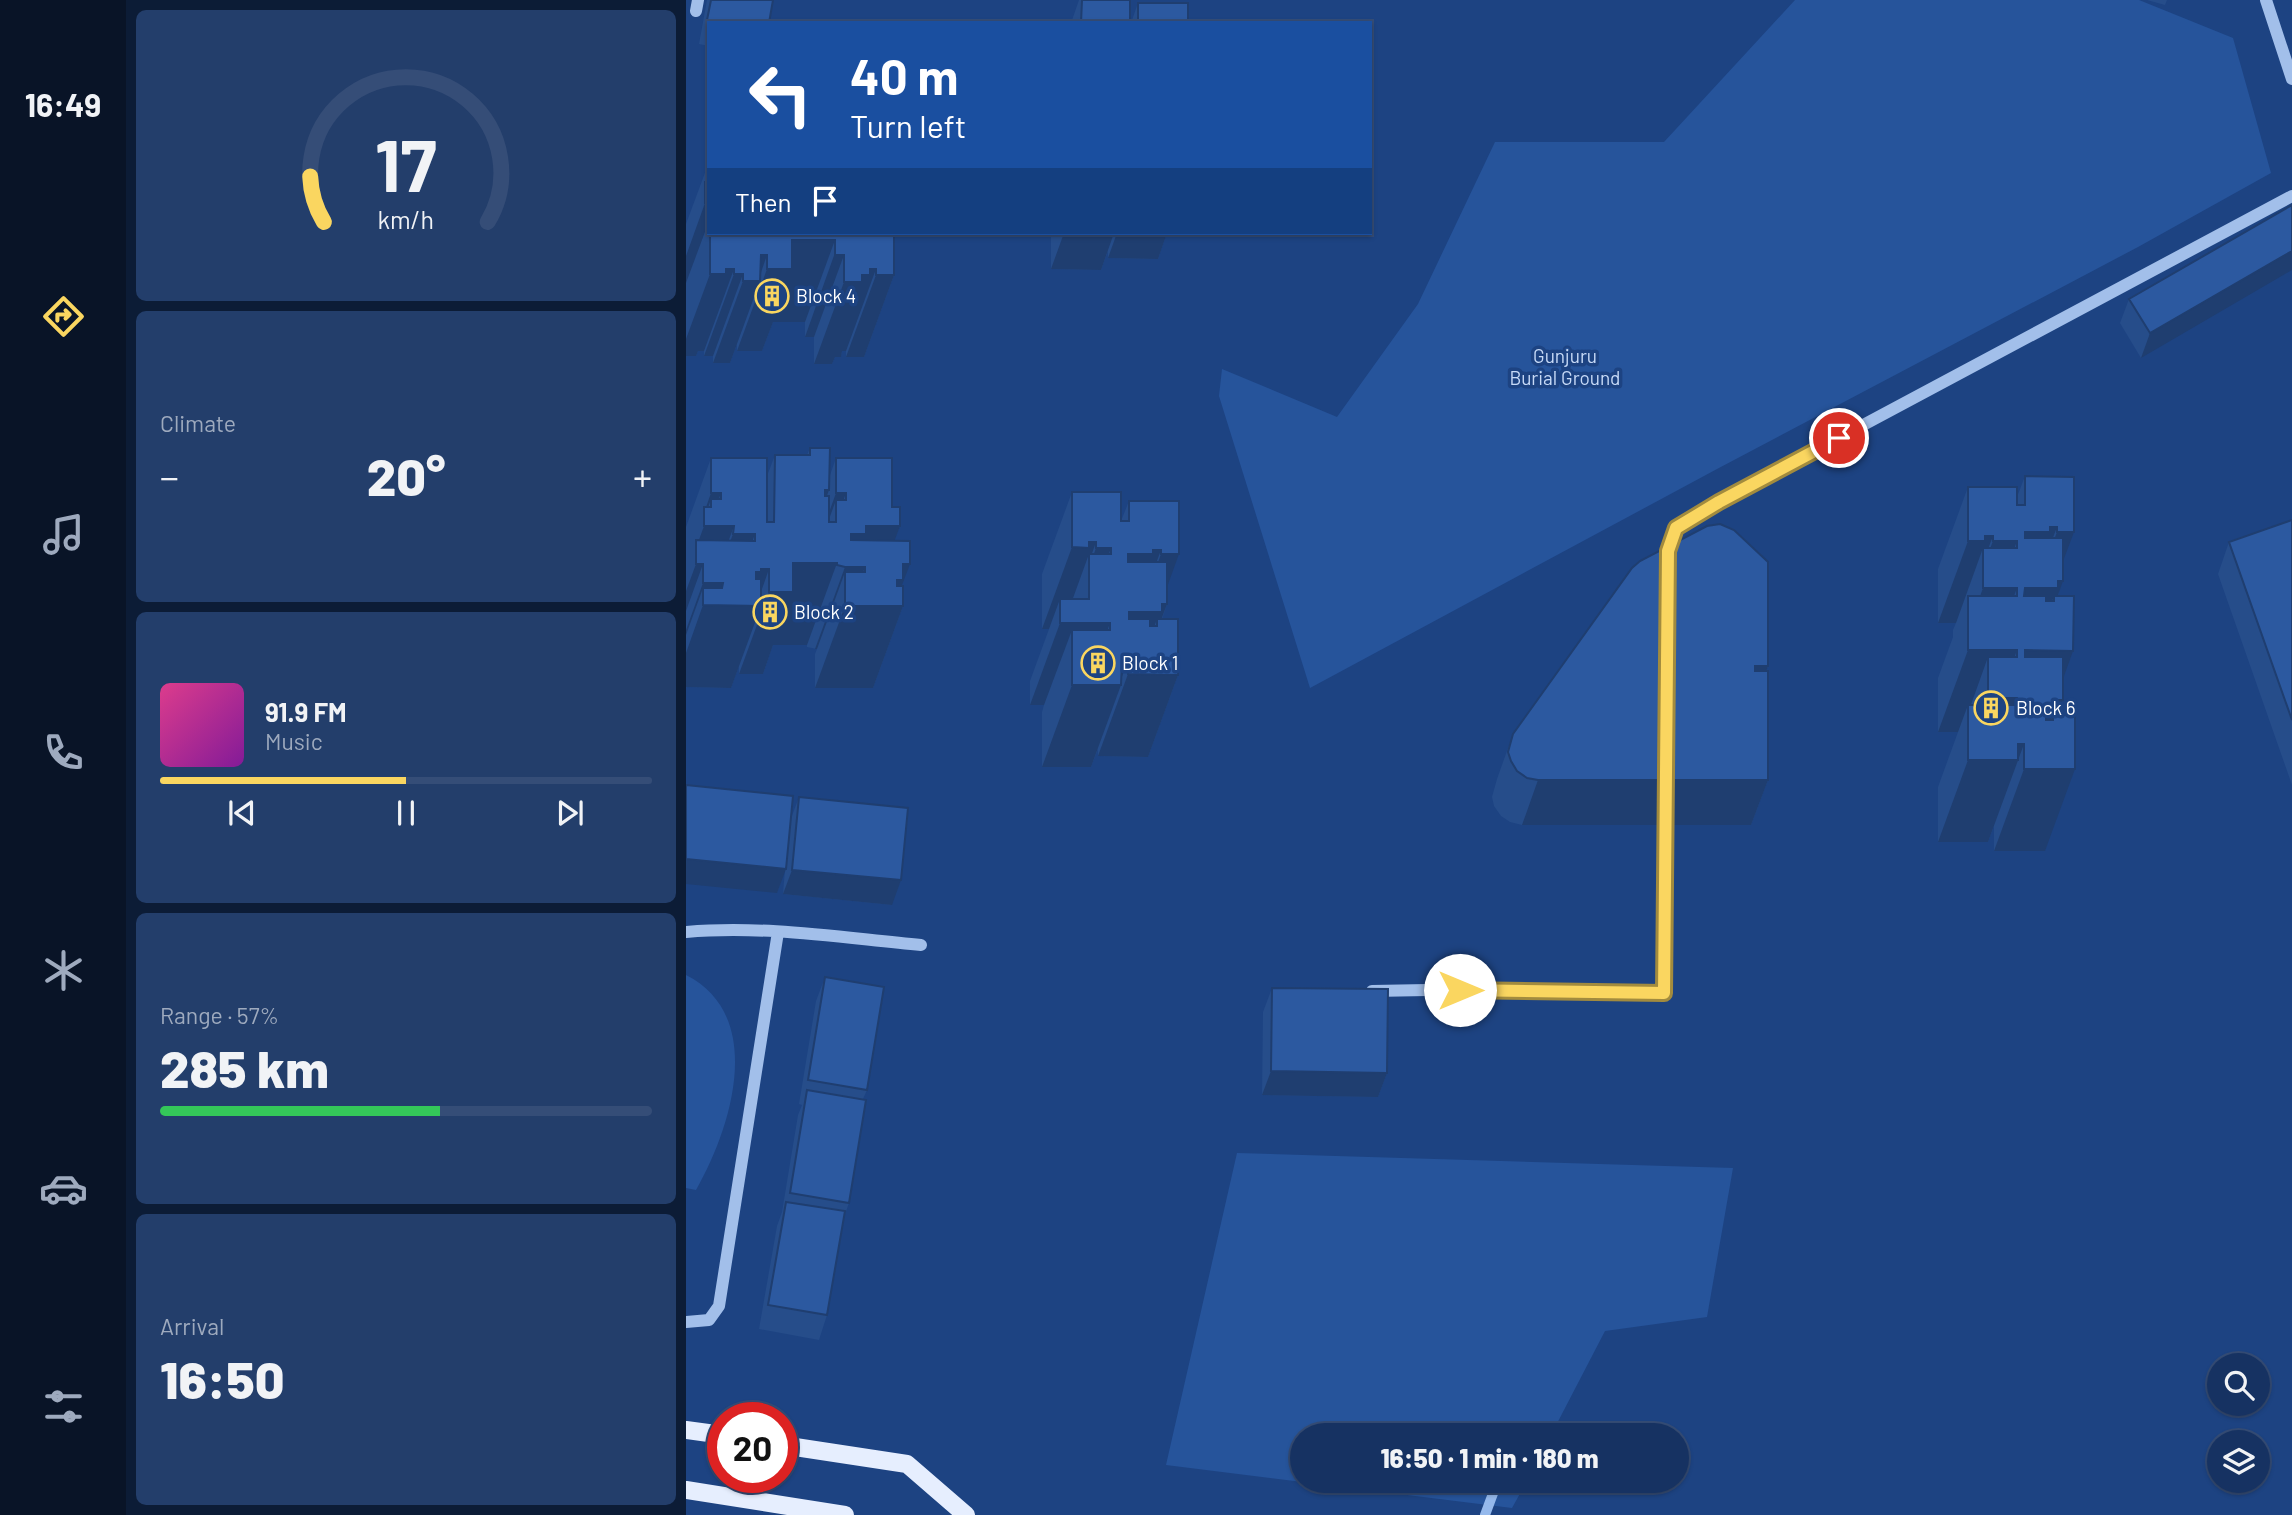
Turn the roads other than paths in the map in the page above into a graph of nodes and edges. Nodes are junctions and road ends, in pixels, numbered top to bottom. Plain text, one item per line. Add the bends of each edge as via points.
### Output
1 (2266, 0) edge
2 (2292, 79) edge
3 (2292, 195) edge
4 (1668, 579) edge
5 (1667, 800) edge
6 (686, 932) edge
7 (778, 932) junction
8 (921, 945) dead end
9 (1365, 991) edge
10 (686, 1322) edge
11 (686, 1430) edge
12 (707, 1433) edge
13 (798, 1447) edge
14 (686, 1490) edge
15 (845, 1515) edge
16 (966, 1515) edge

1 - 2 street
3 - 4 street via 1676,528 1668,551
5 - 9 street via 1664,993
6 - 7 street
7 - 8 street
7 - 10 street via 719,1306 709,1320
11 - 12 main road
13 - 16 main road via 906,1464
14 - 15 main road

